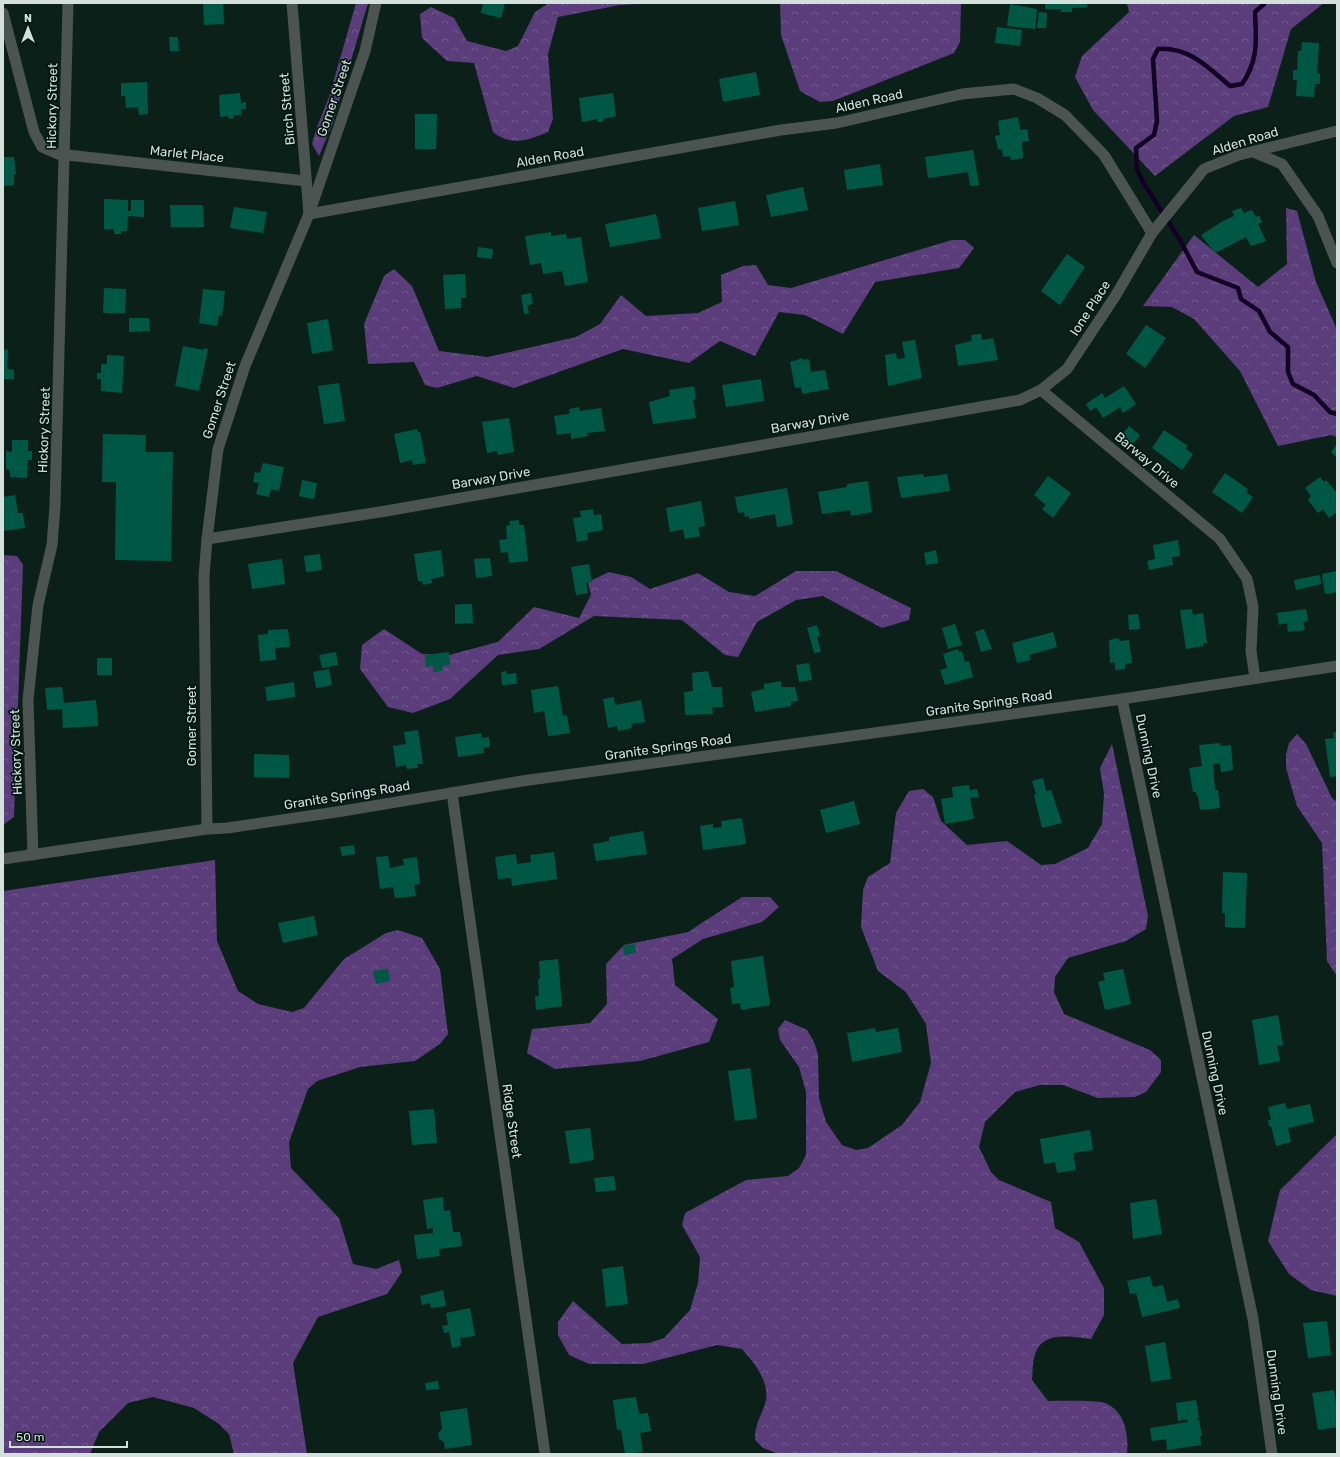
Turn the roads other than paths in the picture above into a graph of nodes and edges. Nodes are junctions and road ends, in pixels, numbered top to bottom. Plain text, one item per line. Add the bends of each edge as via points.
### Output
1 (68, 3) edge
2 (292, 3) edge
3 (376, 3) edge
4 (3, 13) edge
5 (1337, 131) edge
6 (1253, 152) junction
7 (65, 155) junction
8 (306, 181) junction
9 (309, 214) junction
10 (1152, 233) junction
11 (1337, 263) edge
12 (1041, 390) junction
13 (207, 539) junction
14 (1337, 666) edge
15 (1255, 678) junction
16 (1122, 699) junction
17 (452, 793) junction
18 (207, 829) junction
19 (33, 855) junction
20 (3, 859) edge
21 (545, 1454) edge
22 (1272, 1454) edge

1 - 7 street, Hickory Street
2 - 8 street, Birch Street
3 - 9 street, Gomer Street via 365,51
4 - 7 street, Marlet Place via 34,132 42,147
5 - 6 street, Alden Road
6 - 10 street, Alden Road via 1204,169
6 - 11 street via 1282,164 1318,216
7 - 8 street, Marlet Place
7 - 19 street, Hickory Street via 56,506 52,545 38,605 28,700
8 - 9 street, Birch Street
9 - 10 street, Alden Road via 780,130 837,123 962,94 1014,89 1037,98 1065,115 1095,145 1104,155
9 - 13 street, Gomer Street via 245,366 218,449
10 - 12 street, Ione Place via 1116,295 1067,369
12 - 13 street, Barway Drive via 1020,400 394,510
12 - 15 street, Barway Drive via 1220,539 1249,586 1252,607 1251,651
13 - 18 street, Gomer Street via 204,576 204,713
14 - 15 street, Granite Springs Road
15 - 16 street, Granite Springs Road
16 - 17 street, Granite Springs Road via 529,780
16 - 22 street, Dunning Drive via 1253,1319
17 - 18 street, Granite Springs Road
17 - 21 street, Ridge Street
18 - 19 street, Granite Springs Road
19 - 20 street, Granite Springs Road

